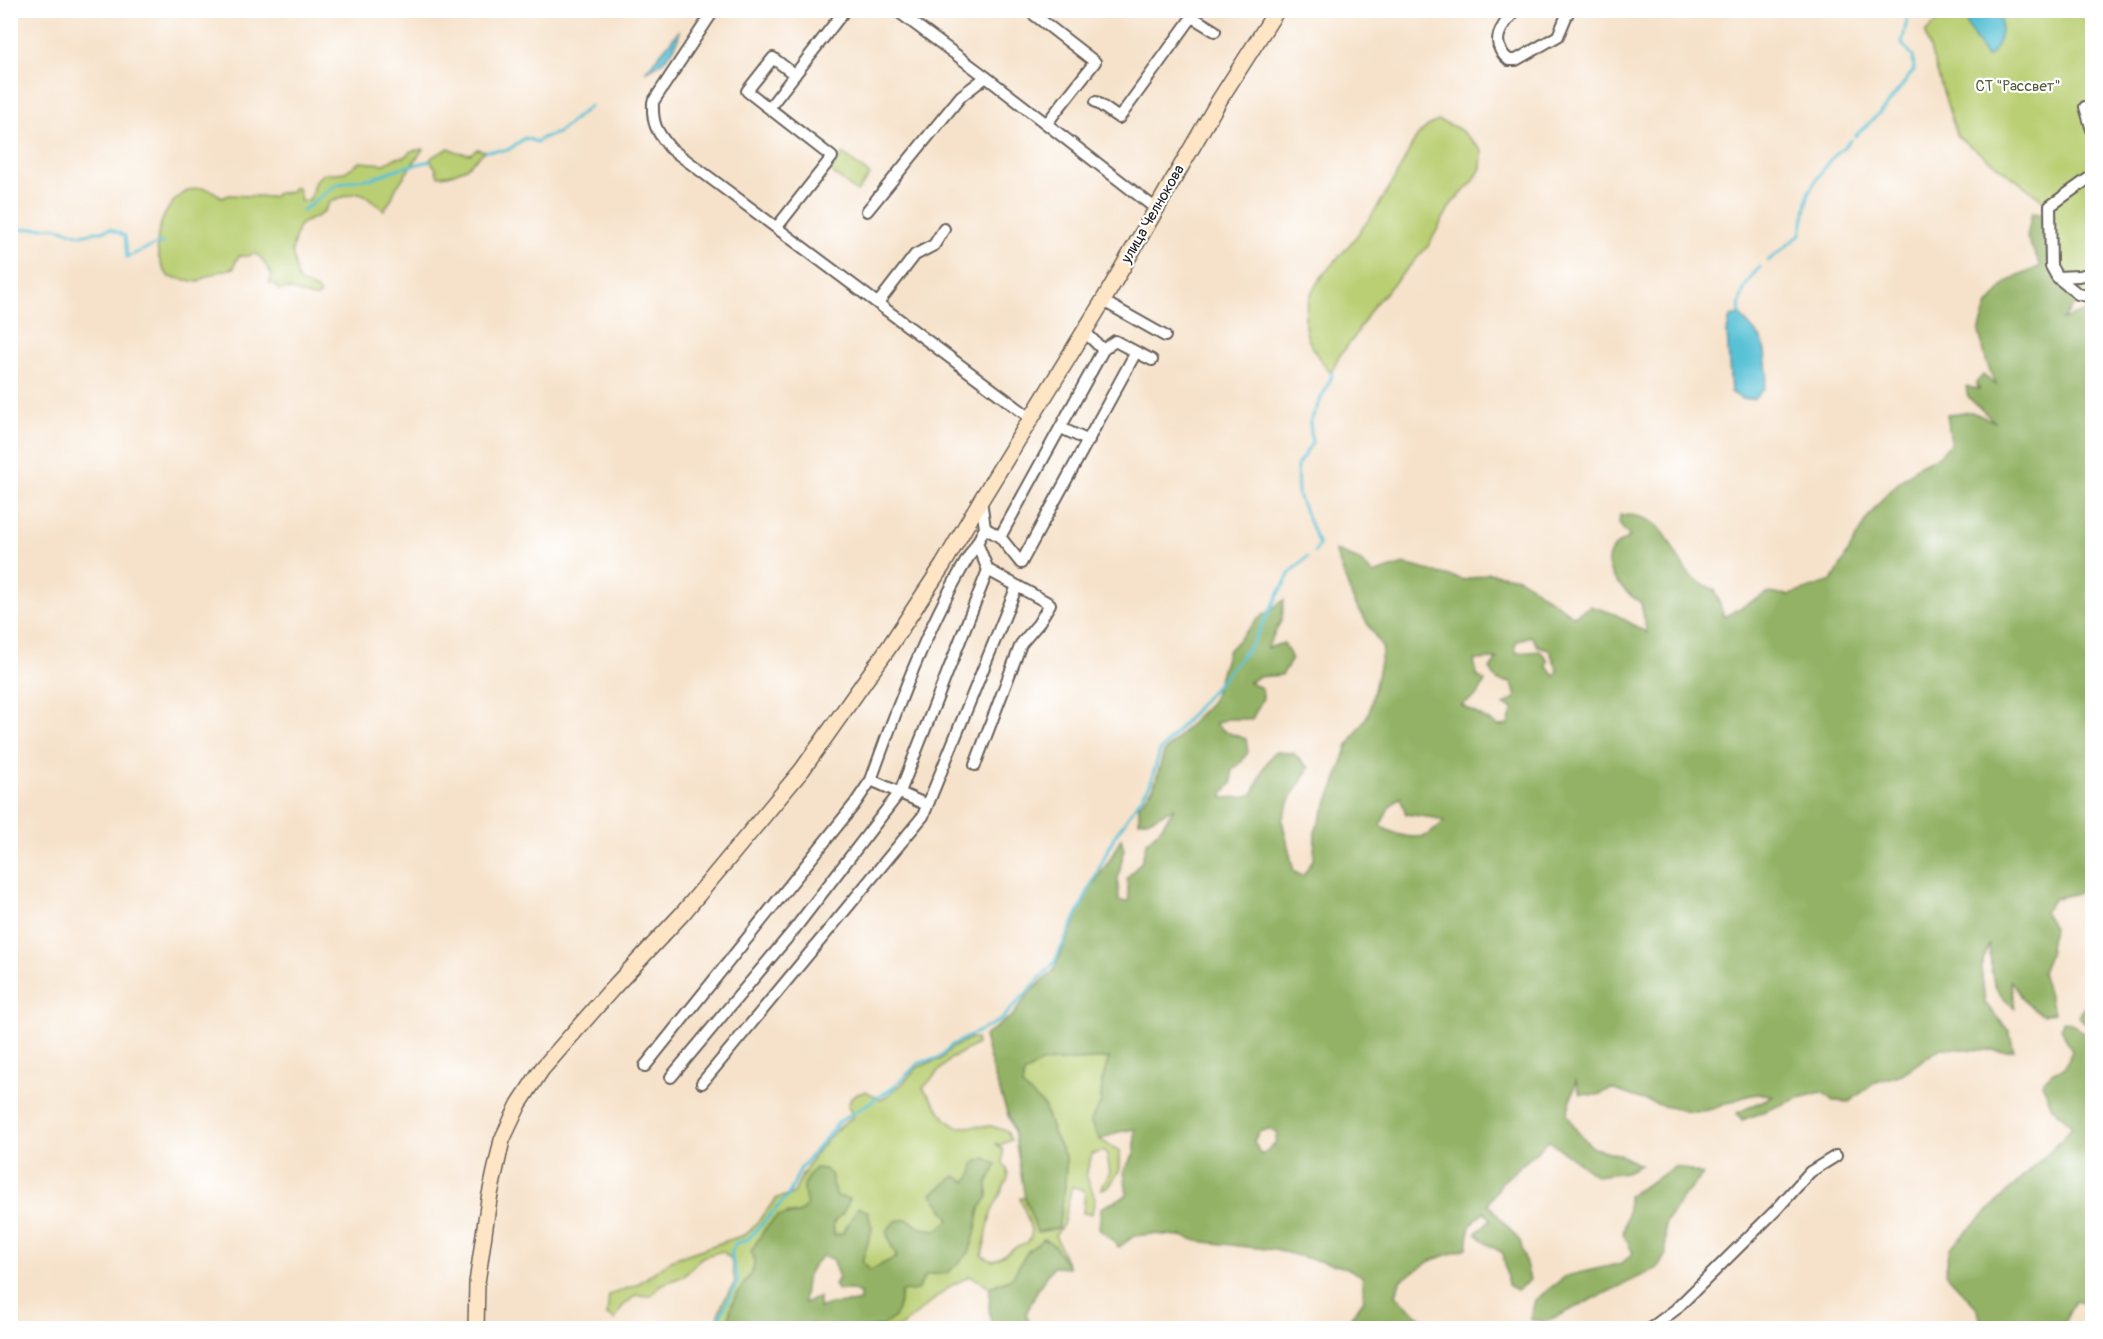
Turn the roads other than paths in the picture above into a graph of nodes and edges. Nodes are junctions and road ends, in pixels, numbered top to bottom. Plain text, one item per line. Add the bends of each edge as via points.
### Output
1 (714, 10) edge
2 (845, 10) edge
3 (896, 10) edge
4 (1028, 10) edge
5 (1277, 10) edge
6 (1516, 10) edge
7 (1569, 10) edge
8 (1194, 14) edge
9 (1215, 31) dead end
10 (795, 75) junction
11 (986, 77) junction
12 (1096, 102) dead end
13 (2085, 107) dead end
14 (769, 108) junction
15 (1047, 123) junction
16 (2092, 130) edge
17 (2092, 176) edge
18 (1155, 208) junction
19 (867, 211) dead end
20 (777, 227) junction
21 (944, 229) dead end
22 (2092, 273) edge
23 (2056, 277) junction
24 (2092, 297) edge
25 (1102, 301) junction
26 (878, 303) junction
27 (1084, 331) junction
28 (1165, 336) dead end
29 (1103, 350) junction
30 (1136, 352) junction
31 (1152, 360) dead end
32 (1032, 419) junction
33 (1061, 428) junction
34 (1089, 441) junction
35 (981, 500) junction
36 (985, 528) junction
37 (1000, 537) junction
38 (977, 543) junction
39 (988, 570) junction
40 (1017, 586) junction
41 (975, 765) dead end
42 (871, 780) junction
43 (900, 792) junction
44 (927, 805) junction
45 (645, 1066) dead end
46 (671, 1077) dead end
47 (702, 1083) dead end
48 (1836, 1156) dead end
49 (476, 1329) edge
50 (1651, 1329) edge

1 - 20 street via 653,102 652,118 658,134 670,148
2 - 10 street
3 - 11 street
4 - 15 street via 1095,62
5 - 18 main road, улица Челнокова
6 - 7 street via 1503,24 1498,38 1501,54 1509,60 1516,60 1557,36
8 - 9 street
8 - 12 street via 1119,118
10 - 14 street
10 - 14 street via 773,58 747,91
11 - 15 street
11 - 19 street via 961,96
13 - 16 street
14 - 20 street via 832,157
15 - 18 street
17 - 23 street via 2050,206 2051,266
18 - 25 main road, улица Челнокова
20 - 26 street
21 - 26 street via 934,245 915,255
22 - 23 street
23 - 24 street via 2078,294
25 - 27 main road, улица Челнокова
25 - 28 street
26 - 32 street
27 - 29 street
27 - 32 main road, улица Челнокова
29 - 30 street via 1115,341
29 - 33 street
30 - 31 street
30 - 34 street
32 - 35 main road, улица Челнокова
33 - 34 street
33 - 37 street
34 - 37 street via 1021,562
35 - 36 street
35 - 49 main road, улица Челнокова via 889,647 802,770 683,913 542,1069 519,1104 502,1140 487,1211 477,1283
36 - 37 street
36 - 38 street
38 - 39 street
38 - 42 street via 957,574 905,685
39 - 40 street
39 - 43 street
40 - 41 street via 1050,604 1021,644
40 - 44 street
42 - 43 street
42 - 45 street
43 - 44 street
43 - 46 street via 793,931
44 - 47 street via 923,816
48 - 50 street via 1810,1172 1675,1310

